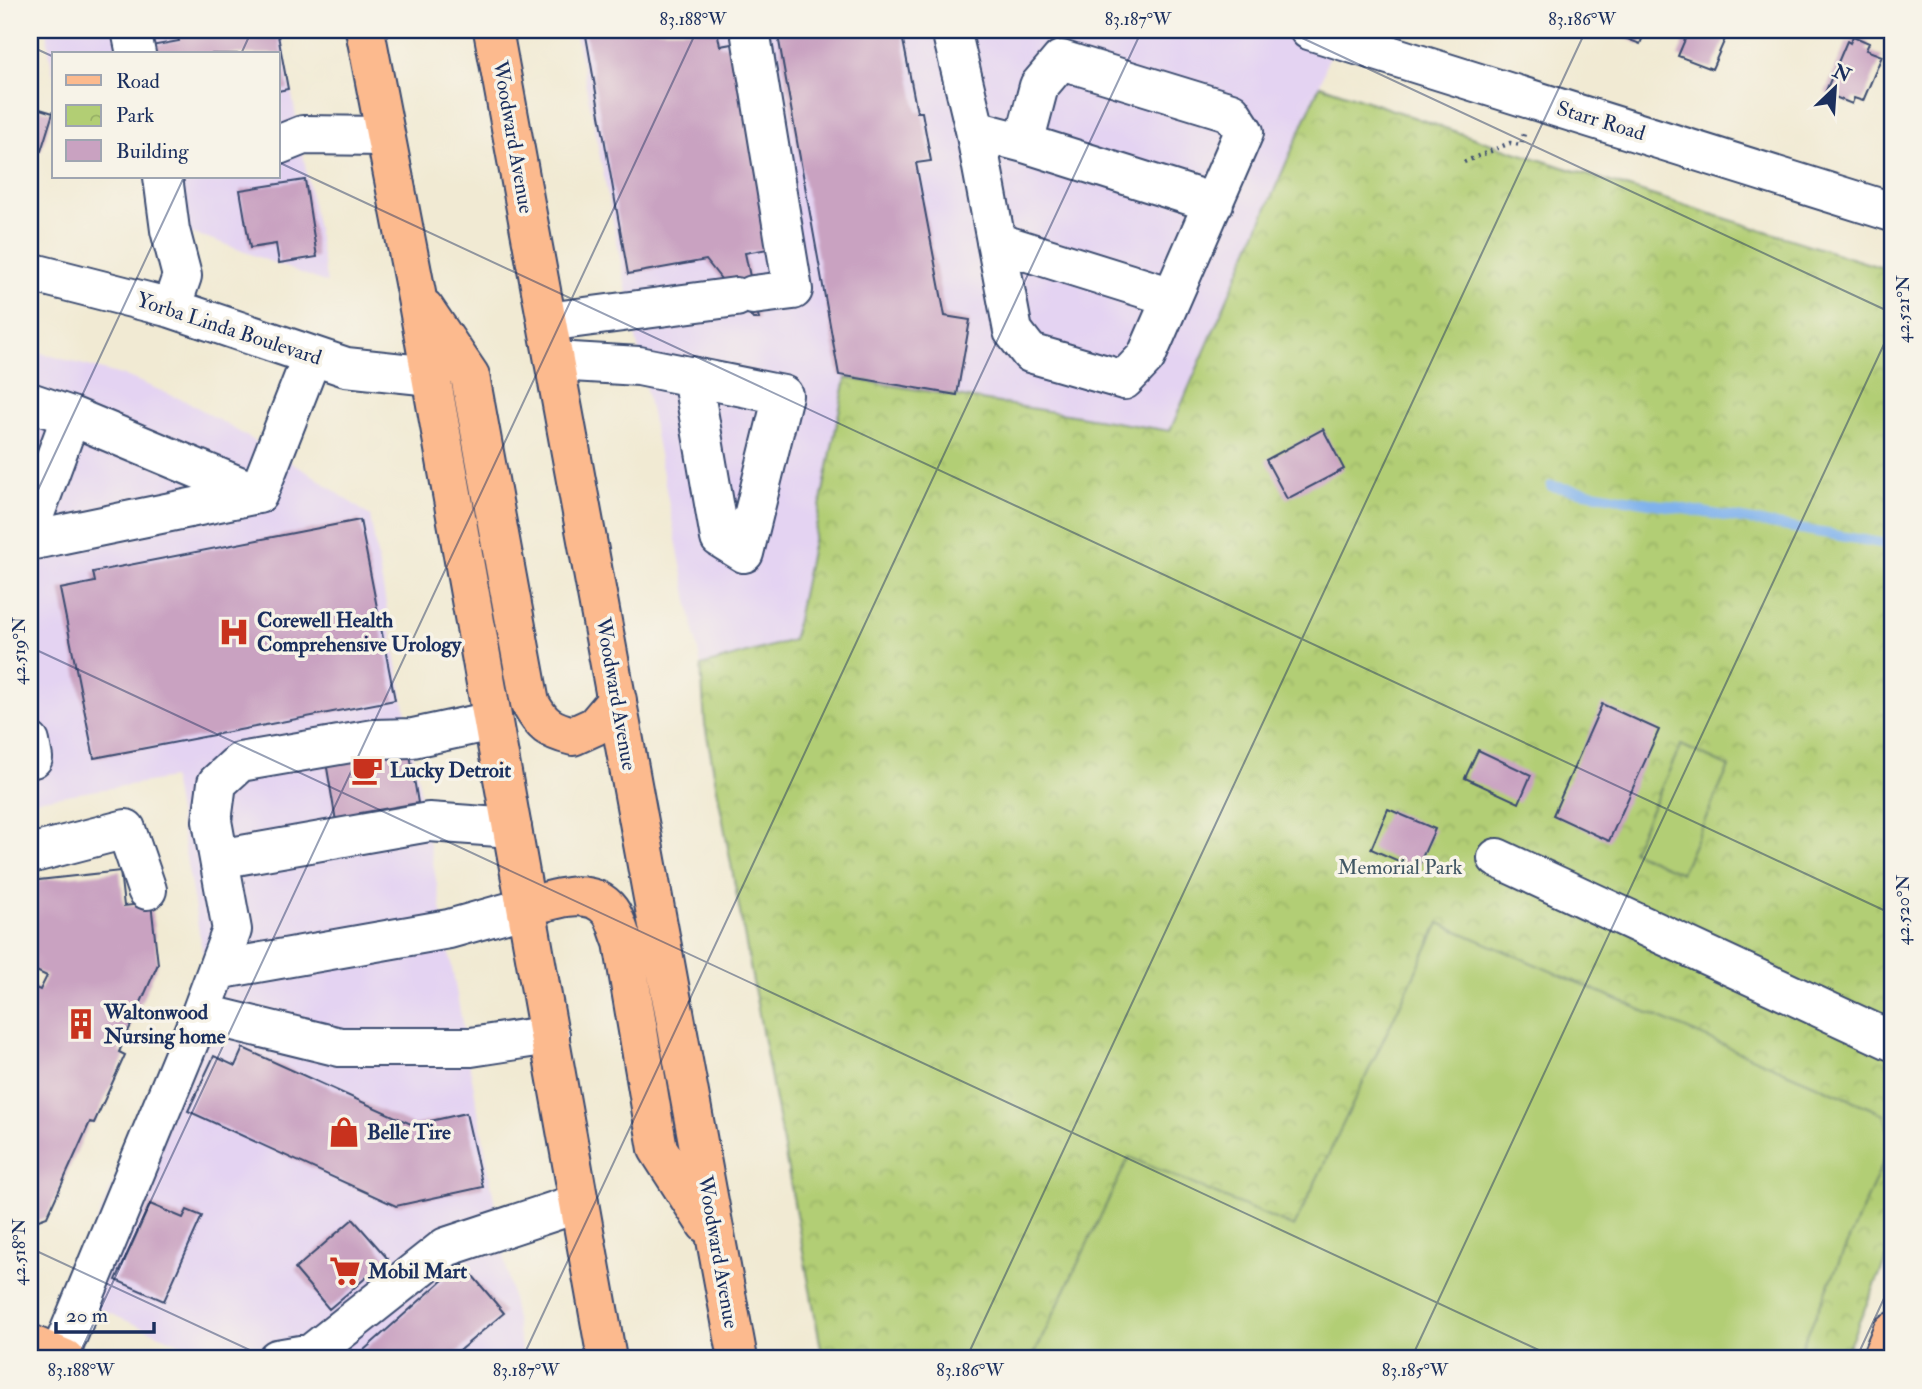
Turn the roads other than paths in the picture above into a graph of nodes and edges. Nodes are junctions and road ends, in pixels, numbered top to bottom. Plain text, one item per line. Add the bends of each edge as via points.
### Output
1 (131, 30) edge
2 (365, 30) edge
3 (494, 30) edge
4 (750, 30) edge
5 (951, 30) edge
6 (1309, 30) edge
7 (136, 52) edge
8 (975, 130) junction
9 (384, 136) junction
10 (1024, 142) junction
11 (280, 144) edge
12 (163, 178) edge
13 (1214, 203) junction
14 (1892, 212) edge
15 (996, 242) junction
16 (31, 275) edge
17 (1172, 297) junction
18 (417, 298) junction
19 (171, 308) junction
20 (547, 322) junction
21 (312, 356) junction
22 (555, 361) junction
23 (431, 376) junction
24 (692, 376) dead end
25 (30, 402) edge
26 (71, 416) junction
27 (258, 494) junction
28 (30, 527) edge
29 (30, 541) edge
30 (617, 701) junction
31 (492, 720) junction
32 (30, 742) edge
33 (30, 758) edge
34 (512, 828) junction
35 (30, 854) edge
36 (1497, 858) dead end
37 (219, 859) junction
38 (147, 890) dead end
39 (527, 907) junction
40 (217, 970) junction
41 (201, 1013) junction
42 (550, 1035) junction
43 (1892, 1041) edge
44 (579, 1203) junction
45 (716, 1241) junction
46 (1892, 1332) edge
47 (51, 1354) edge
48 (303, 1357) edge
49 (607, 1359) edge
50 (738, 1359) edge
51 (1881, 1359) edge

1 - 7 street
2 - 9 main road
3 - 20 main road, Woodward Avenue
4 - 20 street via 793,290
5 - 8 street
6 - 14 street, Starr Road
8 - 10 street
8 - 15 street
9 - 11 street via 303,135
9 - 18 main road
10 - 13 street
10 - 13 street via 1039,86 1061,60 1231,112 1244,132
12 - 19 street via 181,276
13 - 17 street
15 - 17 street
15 - 17 street via 1013,331 1030,353 1124,380 1146,356
16 - 19 street, Yorba Linda Boulevard
18 - 23 main road
18 - 30 main road via 470,376 530,703 540,721 573,737 595,726
19 - 21 street, Yorba Linda Boulevard
20 - 22 main road, Woodward Avenue
21 - 23 street, Yorba Linda Boulevard via 346,368
21 - 27 street
22 - 24 street via 639,366
22 - 30 main road, Woodward Avenue
23 - 31 main road
25 - 26 street
26 - 27 street
26 - 28 street
27 - 29 street
30 - 45 main road, Woodward Avenue
31 - 34 main road
31 - 37 street via 413,738 374,739 240,762 217,783 212,821
32 - 33 street
34 - 37 street via 429,822
34 - 39 main road
35 - 38 street via 126,829
36 - 43 street
37 - 40 street via 232,930
39 - 40 street via 449,929
39 - 42 main road
39 - 45 main road via 580,895 611,912 623,942 659,1149
40 - 41 street
41 - 42 street via 340,1047 471,1047
41 - 47 street
42 - 44 main road
44 - 48 street via 446,1247
44 - 49 main road
45 - 50 main road, Woodward Avenue
46 - 51 main road

